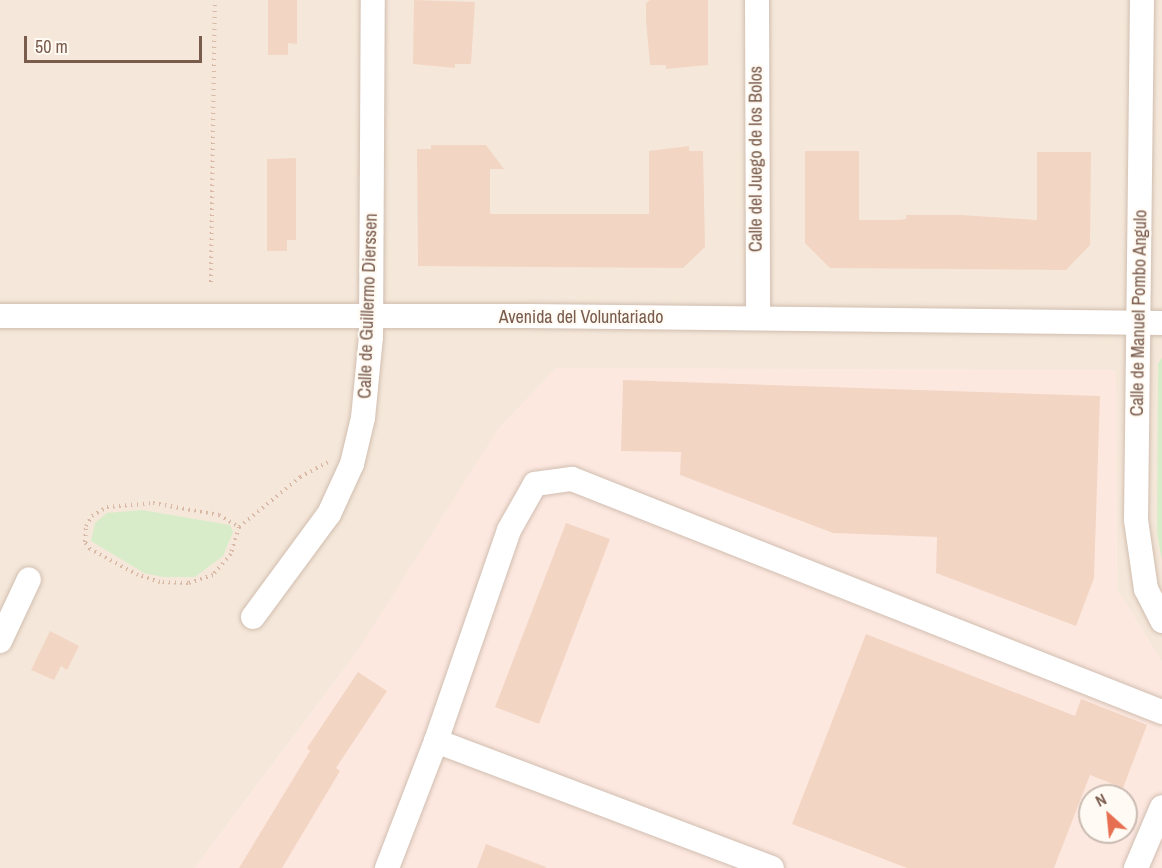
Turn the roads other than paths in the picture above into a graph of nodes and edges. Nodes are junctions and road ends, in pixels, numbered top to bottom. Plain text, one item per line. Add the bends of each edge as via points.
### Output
1 (373, 0) edge
2 (757, 0) edge
3 (1142, 0) edge
4 (0, 316) edge
5 (371, 318) junction
6 (758, 318) junction
7 (1151, 323) edge
8 (29, 579) dead end
9 (253, 617) dead end
10 (1162, 621) edge
11 (0, 641) edge
12 (1162, 712) edge
13 (436, 741) junction
14 (1162, 807) edge
15 (387, 868) edge
16 (772, 868) edge
17 (1136, 868) edge

1 - 5 street, Calle de Guillermo Dierssen
2 - 6 street, Calle del Juego de los Bolos
3 - 7 street, Calle de Manuel Pombo Angulo
4 - 5 street, Avenida del Voluntariado
5 - 6 street, Avenida del Voluntariado
5 - 9 street, Calle de Guillermo Dierssen via 368,389 352,464 329,514
6 - 7 street, Avenida del Voluntariado
7 - 10 street, Calle de Manuel Pombo Angulo via 1136,520 1146,589
8 - 11 street
12 - 13 street via 572,479 535,484 508,530
13 - 15 street
13 - 16 street
14 - 17 street

